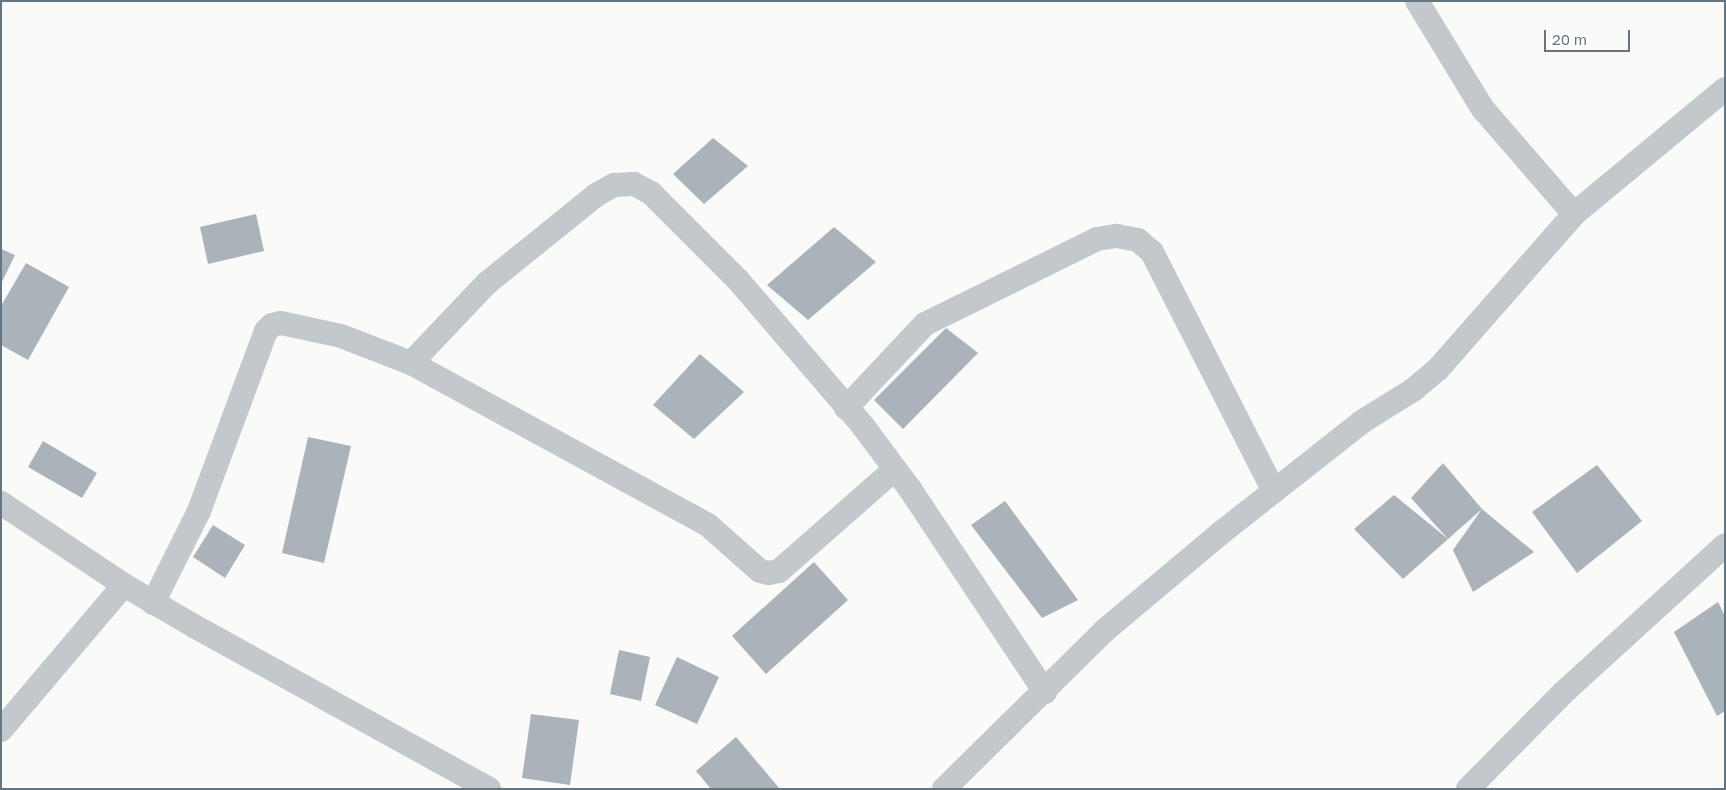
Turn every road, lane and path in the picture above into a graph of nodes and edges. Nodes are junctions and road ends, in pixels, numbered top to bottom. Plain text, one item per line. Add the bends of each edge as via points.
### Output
1 (1417, 1) edge
2 (1725, 90) edge
3 (1574, 214) junction
4 (411, 363) junction
5 (846, 408) junction
6 (895, 469) junction
7 (1274, 491) junction
8 (1, 503) edge
9 (1725, 545) edge
10 (124, 585) junction
11 (153, 603) junction
12 (1045, 692) junction
13 (1, 730) edge
14 (489, 789) edge
15 (944, 789) edge
16 (1468, 789) edge

1 - 3 street via 1483,109
2 - 3 street
3 - 7 street via 1438,369 1413,390 1363,421
4 - 5 street via 494,277 596,195 614,185 634,184 651,193 738,280
4 - 6 street via 708,525 760,571 768,573 778,571
4 - 11 street via 341,336 281,323 272,325 266,331 199,511
5 - 6 street
5 - 7 street via 926,324 1097,239 1117,236 1138,240 1152,252
6 - 12 street
7 - 12 street via 1104,631
8 - 10 street
9 - 16 street via 1563,692
10 - 11 street
10 - 13 street
11 - 14 street
12 - 15 street

